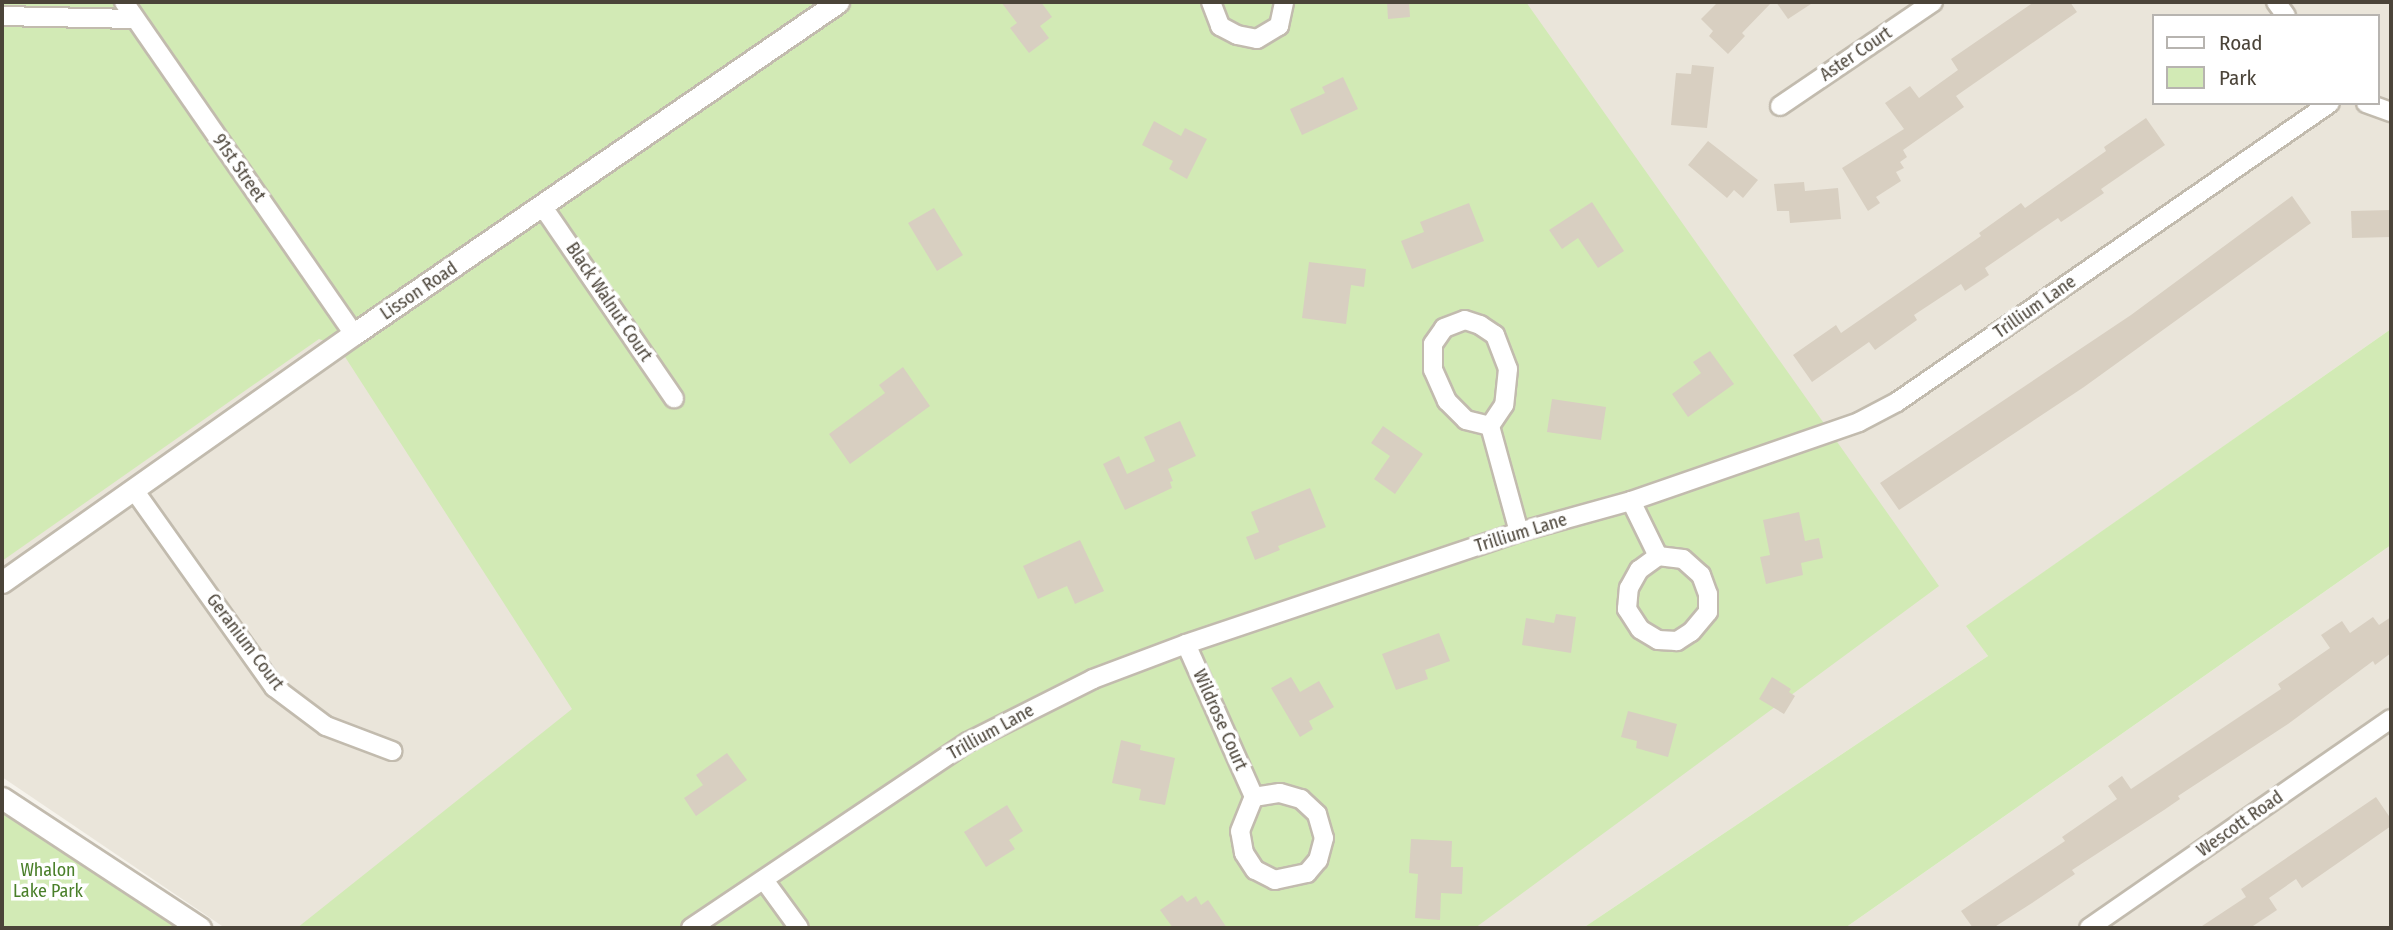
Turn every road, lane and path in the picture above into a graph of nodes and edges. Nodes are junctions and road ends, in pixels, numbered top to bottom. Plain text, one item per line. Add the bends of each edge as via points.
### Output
1 (124, 2) edge
2 (838, 2) edge
3 (1211, 2) edge
4 (1284, 2) edge
5 (1933, 2) edge
6 (2, 16) edge
7 (135, 19) junction
8 (2327, 105) edge
9 (2372, 105) edge
10 (1780, 106) dead end
11 (2391, 112) edge
12 (543, 207) junction
13 (354, 334) junction
14 (674, 398) dead end
15 (1490, 426) junction
16 (134, 490) junction
17 (1631, 501) junction
18 (1518, 532) junction
19 (1658, 556) junction
20 (2, 582) edge
21 (1186, 644) junction
22 (2391, 719) edge
23 (392, 751) dead end
24 (1254, 797) junction
25 (2, 798) edge
26 (764, 880) junction
27 (200, 928) edge
28 (691, 928) edge
29 (799, 928) edge
30 (2089, 928) edge

1 - 7 street, 91st Street
2 - 12 street, Lisson Road
3 - 4 street via 1220,26 1257,38 1279,26
5 - 10 street, Aster Court
6 - 7 street
7 - 13 street, 91st Street
8 - 17 street, Trillium Lane via 1897,402 1859,422
9 - 11 street
12 - 13 street, Lisson Road
12 - 14 street, Black Walnut Court
13 - 16 street, Lisson Road
15 - 15 street via 1465,420 1447,401 1433,370 1433,344 1444,328 1465,320 1495,335 1508,369 1504,405
15 - 18 street
16 - 20 street, Lisson Road
16 - 23 street, Geranium Court via 274,687 326,726
17 - 18 street, Trillium Lane
17 - 19 street
18 - 21 street, Trillium Lane
19 - 19 street via 1683,559 1701,575 1708,594 1708,612 1677,641 1658,640 1640,629 1627,609 1629,588 1639,570
21 - 24 street, Wildrose Court
21 - 26 street, Trillium Lane via 1093,679 968,742
22 - 30 street, Wescott Road
24 - 24 street via 1280,793 1301,799 1317,814 1324,838 1318,860 1307,873 1275,880 1255,870 1244,853 1240,831
25 - 27 street
26 - 28 street, Trillium Lane
26 - 29 street

